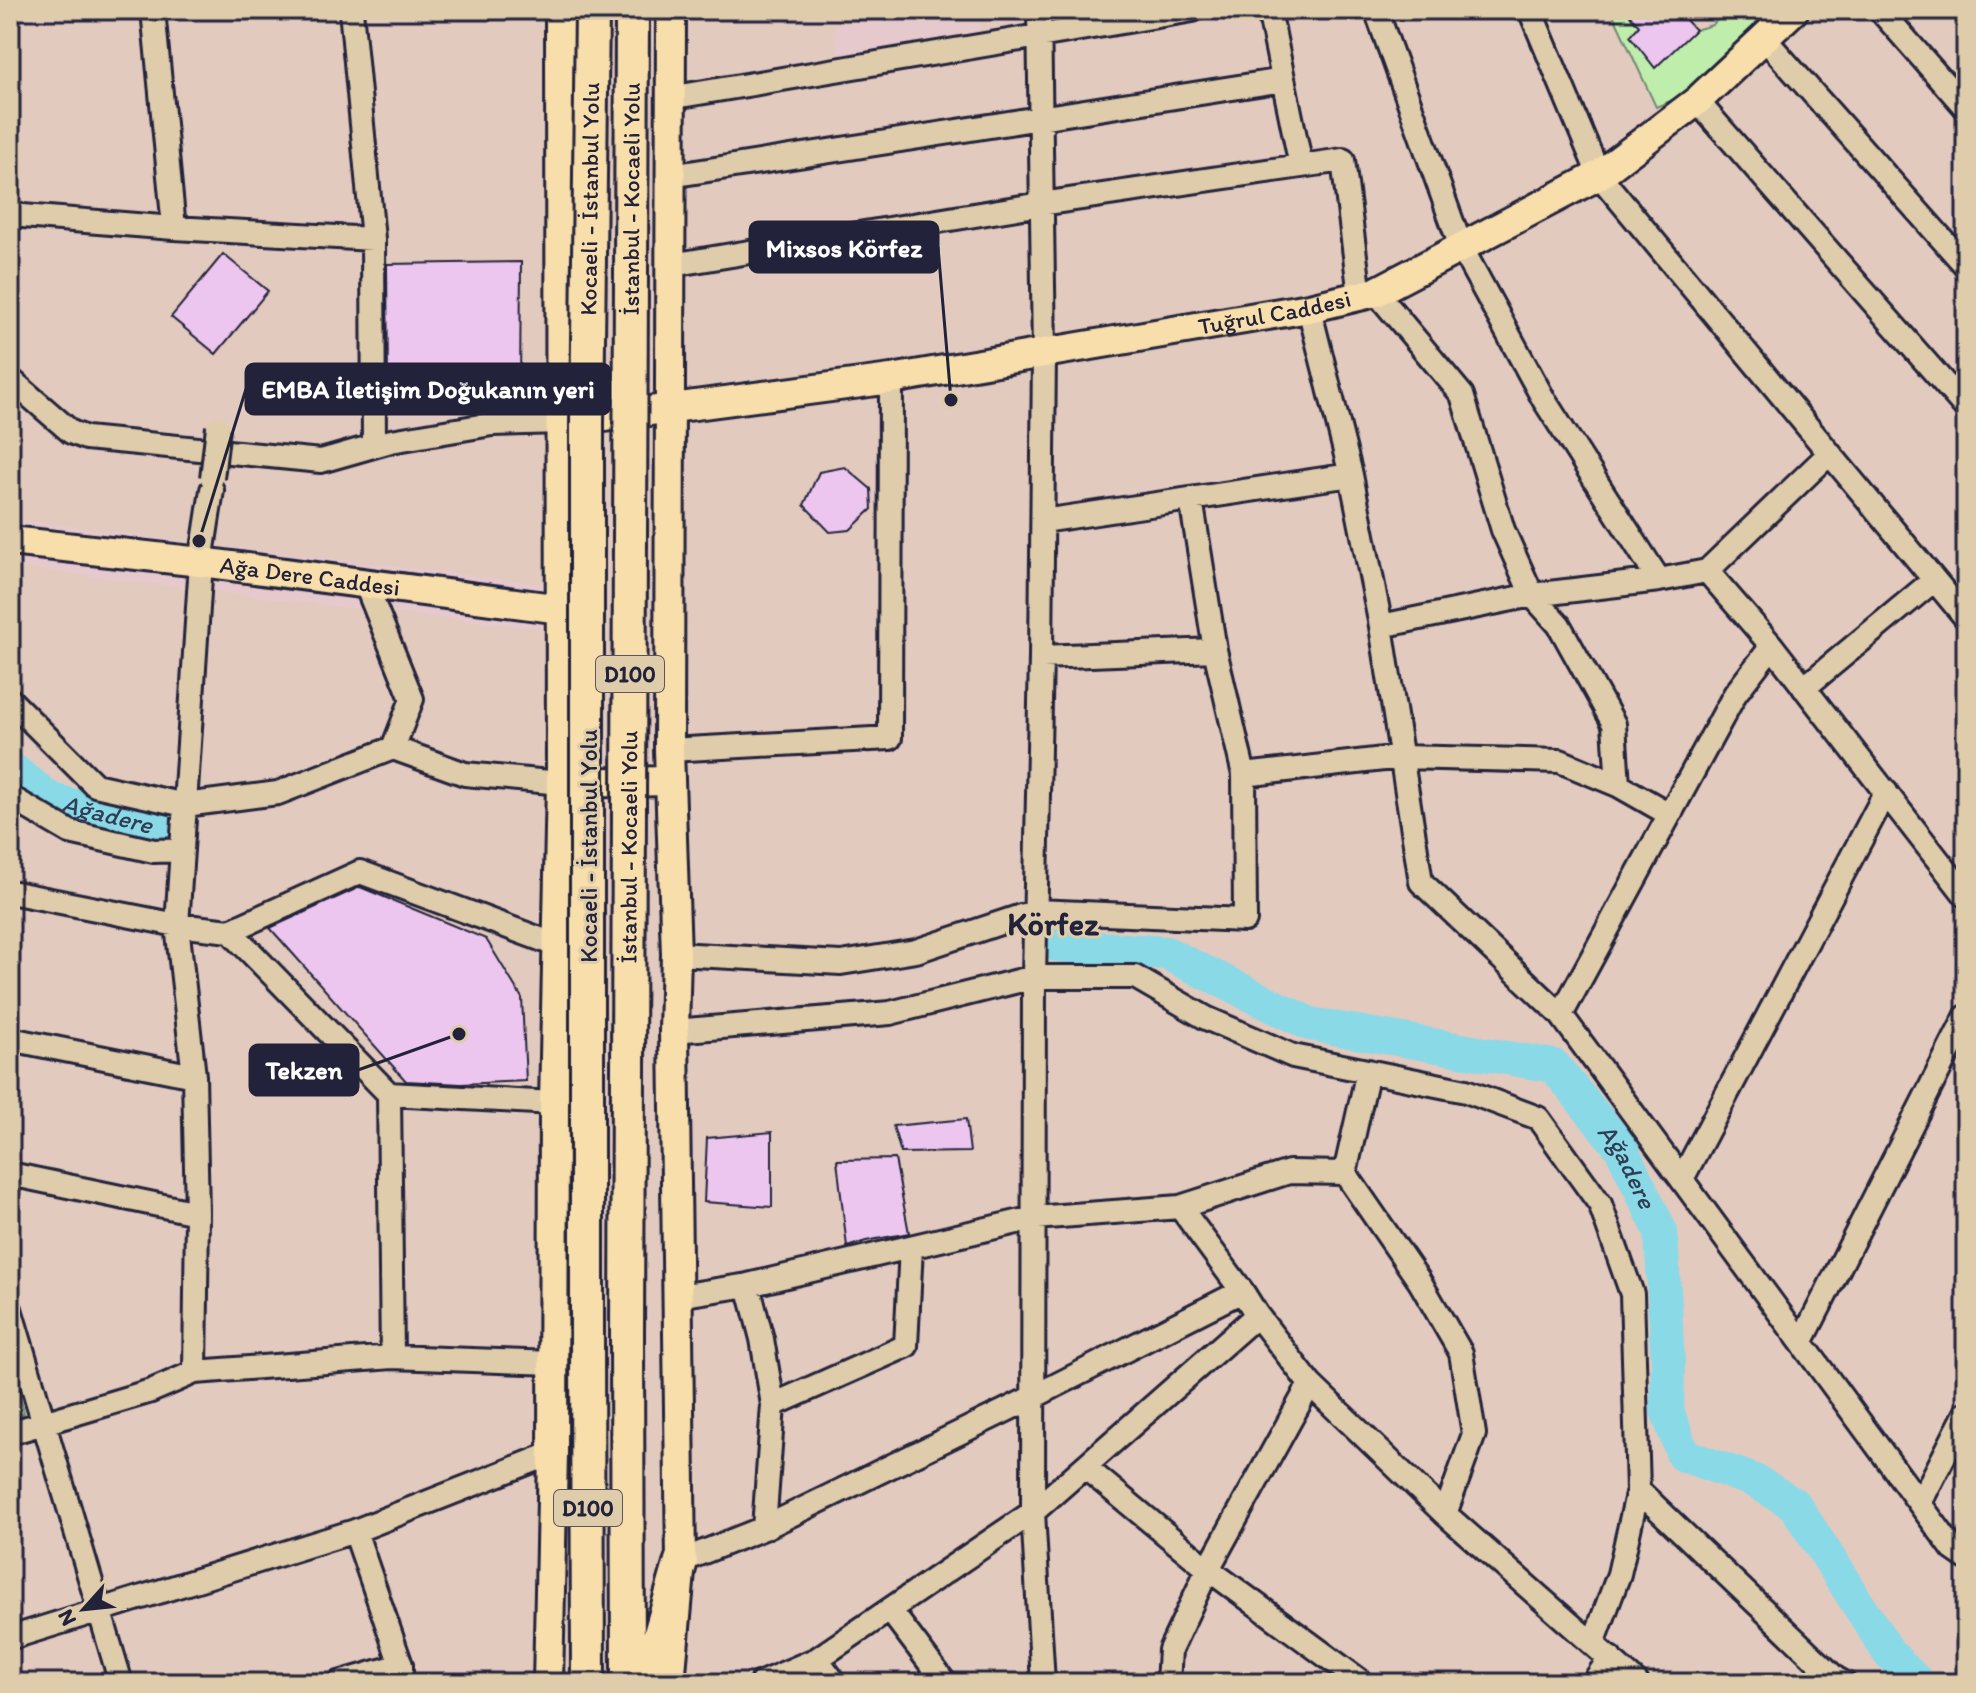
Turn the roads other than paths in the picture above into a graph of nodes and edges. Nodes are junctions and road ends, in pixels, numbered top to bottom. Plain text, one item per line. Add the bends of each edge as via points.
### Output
1 (153, 10) edge
2 (351, 10) edge
3 (560, 10) edge
4 (592, 10) edge
5 (632, 10) edge
6 (1039, 10) edge
7 (1193, 10) edge
8 (1269, 10) edge
9 (1376, 10) edge
10 (1530, 10) edge
11 (1794, 10) edge
12 (1880, 10) edge
13 (674, 11) edge
14 (1039, 36) junction
15 (1764, 38) junction
16 (1283, 80) junction
17 (669, 98) junction
18 (1697, 101) junction
19 (1966, 108) edge
20 (1040, 119) junction
21 (1301, 166) junction
22 (1599, 175) junction
23 (670, 176) junction
24 (1041, 204) junction
25 (10, 215) edge
26 (174, 228) junction
27 (373, 239) junction
28 (1461, 247) junction
29 (671, 265) junction
30 (1966, 266) edge
31 (1368, 294) junction
32 (1309, 308) junction
33 (1044, 354) junction
34 (10, 379) edge
35 (891, 379) junction
36 (670, 381) junction
37 (562, 392) junction
38 (1966, 408) edge
39 (670, 410) junction
40 (562, 422) junction
41 (218, 427) dead end
42 (374, 446) junction
43 (1829, 454) junction
44 (1351, 475) junction
45 (1191, 499) junction
46 (1043, 521) junction
47 (10, 541) edge
48 (201, 562) junction
49 (1707, 571) junction
50 (1659, 580) junction
51 (1934, 580) junction
52 (366, 585) junction
53 (1532, 595) junction
54 (561, 609) junction
55 (1966, 618) edge
56 (1381, 626) junction
57 (1772, 646) junction
58 (1215, 650) junction
59 (1041, 657) junction
60 (1804, 688) junction
61 (10, 700) edge
62 (393, 748) junction
63 (669, 750) junction
64 (1401, 757) junction
65 (1244, 775) junction
66 (670, 781) junction
67 (561, 783) junction
68 (1618, 785) junction
69 (1886, 792) junction
70 (10, 797) edge
71 (185, 805) junction
72 (1669, 814) junction
73 (181, 850) junction
74 (10, 892) edge
75 (1966, 896) edge
76 (1036, 911) junction
77 (177, 925) junction
78 (230, 931) junction
79 (559, 946) junction
80 (676, 954) junction
81 (1034, 977) junction
82 (1561, 1015) junction
83 (1966, 1017) edge
84 (674, 1031) junction
85 (10, 1039) edge
86 (1368, 1071) junction
87 (194, 1076) junction
88 (389, 1094) junction
89 (554, 1103) junction
90 (1345, 1173) junction
91 (10, 1174) edge
92 (1682, 1179) junction
93 (1180, 1207) junction
94 (197, 1213) junction
95 (1034, 1218) junction
96 (911, 1247) junction
97 (748, 1285) junction
98 (1242, 1291) junction
99 (678, 1296) junction
100 (10, 1309) edge
101 (1257, 1315) junction
102 (1802, 1341) junction
103 (392, 1357) junction
104 (553, 1363) junction
105 (195, 1372) junction
106 (1310, 1384) junction
107 (1033, 1397) junction
108 (773, 1405) junction
109 (1966, 1413) edge
110 (42, 1422) junction
111 (10, 1433) edge
112 (553, 1453) junction
113 (1086, 1468) junction
114 (1638, 1490) junction
115 (1920, 1503) junction
116 (1033, 1512) junction
117 (1445, 1514) junction
118 (764, 1528) junction
119 (355, 1531) junction
120 (1966, 1558) edge
121 (681, 1561) junction
122 (1208, 1569) junction
123 (890, 1610) junction
124 (99, 1611) junction
125 (10, 1638) edge
126 (1601, 1651) junction
127 (817, 1659) junction
128 (401, 1674) edge
129 (121, 1683) edge
130 (339, 1683) edge
131 (548, 1683) edge
132 (588, 1683) edge
133 (628, 1683) edge
134 (646, 1683) edge
135 (670, 1683) edge
136 (761, 1683) edge
137 (835, 1683) edge
138 (945, 1683) edge
139 (1043, 1683) edge
140 (1168, 1683) edge
141 (1363, 1683) edge
142 (1593, 1683) edge
143 (1637, 1683) edge
144 (1844, 1683) edge

1 - 26 street
2 - 27 street
3 - 37 main road
4 - 132 highway, Kocaeli - İstanbul Yolu / D100, bridge via 587,424
5 - 133 highway, İstanbul - Kocaeli Yolu / D100, bridge
6 - 14 street
7 - 14 street
8 - 16 street
9 - 28 street
10 - 22 street
11 - 15 main road, Tuğrul Caddesi
12 - 19 street
13 - 17 main road
14 - 17 street
14 - 20 street
15 - 18 main road, Tuğrul Caddesi
15 - 30 street
16 - 20 street
16 - 21 street
17 - 23 main road
18 - 22 main road, Tuğrul Caddesi
18 - 38 street
20 - 23 street
20 - 24 street
21 - 24 street
21 - 31 street via 1343,160
22 - 28 main road, Tuğrul Caddesi
22 - 43 street
23 - 29 main road
24 - 29 street
24 - 33 street
25 - 26 street
26 - 27 street
27 - 42 street
28 - 31 main road, Tuğrul Caddesi
28 - 50 street via 1544,400
29 - 36 main road
31 - 32 main road, Tuğrul Caddesi
31 - 53 street via 1462,395 1503,530
32 - 33 main road, Tuğrul Caddesi
32 - 44 street
33 - 35 main road, Tuğrul Caddesi
33 - 46 street
34 - 42 street via 71,432 86,438 321,461
35 - 39 main road, Tuğrul Caddesi
35 - 63 street via 890,738
36 - 37 main road via 649,403 580,411
36 - 39 main road
37 - 40 main road
39 - 40 main road, Tuğrul Caddesi
39 - 63 main road
40 - 42 street via 492,424
40 - 54 main road
41 - 48 street, bridge
43 - 49 street
43 - 51 street
44 - 45 street
44 - 56 street
45 - 46 street
45 - 58 street
46 - 59 street
47 - 48 main road, Ağa Dere Caddesi
48 - 52 main road, Ağa Dere Caddesi
48 - 71 street
49 - 50 street
49 - 57 street
50 - 53 street
51 - 55 street
51 - 60 street
52 - 54 main road, Ağa Dere Caddesi
52 - 62 street via 412,699
53 - 56 street
53 - 68 street via 1559,625 1614,724
54 - 67 main road
56 - 64 street
57 - 60 street
57 - 72 street via 1735,694
58 - 59 street
58 - 65 street
59 - 76 street
60 - 69 street
61 - 71 street via 95,785
62 - 67 street via 465,774
62 - 71 street via 278,793
63 - 66 main road
64 - 65 street
64 - 68 street via 1560,761
64 - 82 street via 1421,882
65 - 76 street via 1245,920
66 - 67 main road
66 - 80 main road
67 - 79 main road
68 - 72 street
69 - 75 street
69 - 92 street
70 - 73 street via 70,832 154,851
71 - 73 street
72 - 82 street
73 - 77 street
74 - 77 street
76 - 80 street via 916,951 841,963
76 - 81 street
77 - 78 street
77 - 87 street
78 - 79 street via 360,872
78 - 88 street
79 - 89 main road
80 - 84 main road
81 - 84 street via 890,1013
81 - 86 street via 1135,977 1206,1018 1293,1056
81 - 95 street
82 - 92 street
83 - 102 street
84 - 99 main road
85 - 87 street
86 - 90 street
86 - 114 street via 1466,1091 1538,1118 1600,1204 1632,1294
87 - 94 street
88 - 89 street
88 - 103 street
89 - 104 main road
90 - 93 street via 1289,1172
90 - 117 street via 1461,1353 1474,1434
91 - 94 street
92 - 102 street
93 - 95 street
93 - 98 street
94 - 105 street
95 - 96 street
95 - 107 street
96 - 97 street
96 - 108 street via 906,1346
97 - 99 street
97 - 108 street
98 - 101 street
98 - 107 street
99 - 121 main road
100 - 110 street
101 - 106 street
101 - 113 street
102 - 115 street
103 - 104 street
103 - 105 street
104 - 112 main road
105 - 110 street via 151,1391
106 - 117 street
106 - 122 street
107 - 116 street
107 - 118 street
108 - 118 street
109 - 115 street
110 - 111 street
110 - 124 street
112 - 119 street
112 - 131 main road
113 - 116 street
113 - 122 street
114 - 126 street
114 - 144 street
115 - 120 street via 1953,1549
116 - 123 street
116 - 139 street
117 - 126 street
118 - 121 street
119 - 124 street
119 - 128 street
121 - 134 highway
121 - 135 main road
122 - 140 street via 1170,1650
122 - 141 street
123 - 127 street
123 - 138 street
124 - 125 street
124 - 129 street
126 - 142 street
126 - 143 street
127 - 136 street
127 - 137 street
128 - 130 street

